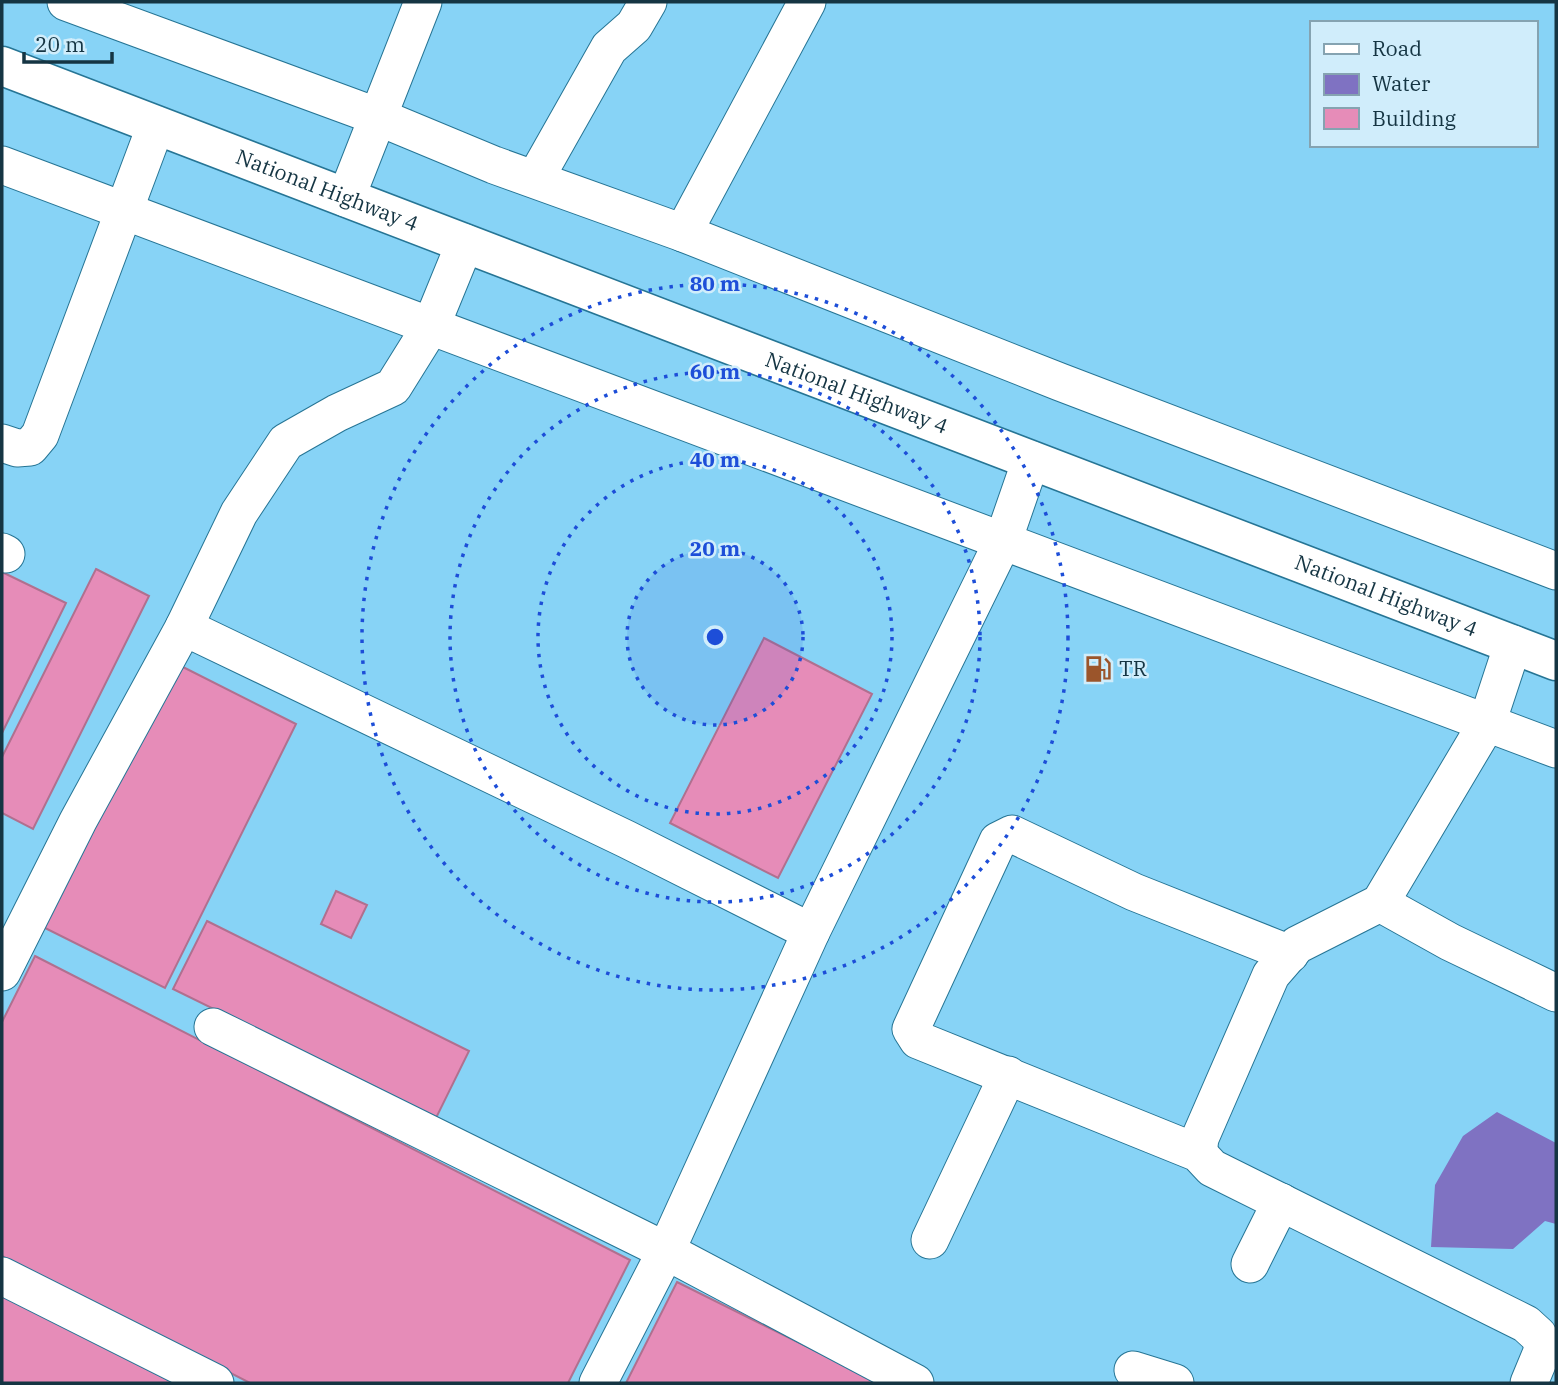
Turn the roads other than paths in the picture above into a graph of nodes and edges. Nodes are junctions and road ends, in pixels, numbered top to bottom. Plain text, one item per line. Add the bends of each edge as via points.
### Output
1 (66, 2) edge
2 (423, 2) edge
3 (648, 2) edge
4 (807, 2) edge
5 (2, 66) edge
6 (376, 116) junction
7 (156, 125) junction
8 (2, 165) edge
9 (535, 179) junction
10 (346, 198) junction
11 (125, 211) junction
12 (683, 233) junction
13 (465, 243) junction
14 (431, 326) junction
15 (2, 443) edge
16 (1031, 460) junction
17 (1003, 541) junction
18 (1556, 571) edge
19 (184, 627) junction
20 (1513, 644) junction
21 (1556, 661) edge
22 (1487, 723) junction
23 (1556, 749) edge
24 (1380, 903) junction
25 (811, 932) junction
26 (1290, 954) junction
27 (2, 972) edge
28 (1556, 993) edge
29 (213, 1027) dead end
30 (1008, 1075) junction
31 (1198, 1153) junction
32 (1281, 1202) junction
33 (930, 1240) dead end
34 (666, 1251) junction
35 (1250, 1264) dead end
36 (2, 1276) edge
37 (1133, 1370) dead end
38 (215, 1383) edge
39 (597, 1383) edge
40 (915, 1383) edge
41 (1175, 1383) edge
42 (1529, 1383) edge

1 - 6 street
2 - 6 street
3 - 9 street via 634,26 608,48
4 - 12 street
5 - 7 highway, National Highway 4
6 - 9 street
6 - 10 street
7 - 10 highway, National Highway 4
7 - 11 street
8 - 11 street
9 - 12 street
10 - 13 highway, National Highway 4
11 - 14 street
11 - 15 street via 40,435 30,447
12 - 18 street
13 - 14 street
13 - 16 highway, National Highway 4
14 - 17 street
14 - 19 street via 393,387 286,442 239,513
16 - 17 street
16 - 20 highway, National Highway 4
17 - 22 street
17 - 25 street
19 - 25 street
19 - 27 street
20 - 21 highway, National Highway 4
20 - 22 street
22 - 23 street
22 - 24 street
24 - 26 street via 1297,946
24 - 28 street
25 - 34 street
26 - 30 street via 1134,892 1012,834 998,841 911,1029 918,1040
26 - 31 street via 1270,975 1200,1138
29 - 34 street
30 - 31 street
30 - 33 street
31 - 32 street via 1212,1168
32 - 35 street
32 - 42 street via 1526,1324 1544,1347
34 - 39 street
34 - 40 street
36 - 38 street
37 - 41 street

